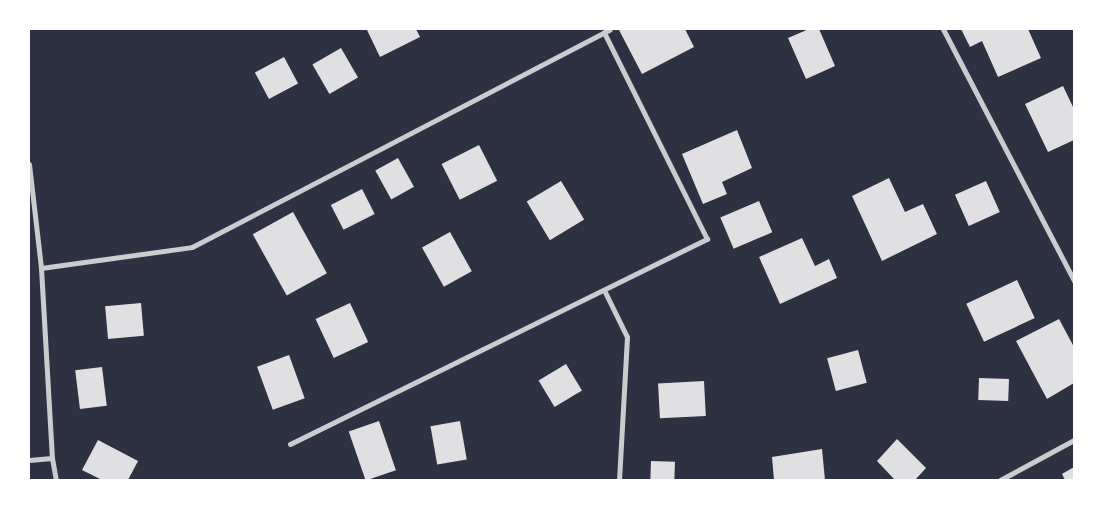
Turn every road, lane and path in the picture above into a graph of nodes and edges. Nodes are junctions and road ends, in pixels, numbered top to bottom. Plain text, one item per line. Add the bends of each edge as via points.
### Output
1 (610, 29) edge
2 (943, 29) edge
3 (604, 32) junction
4 (29, 164) edge
5 (41, 268) junction
6 (1074, 281) edge
7 (604, 290) junction
8 (1074, 440) edge
9 (290, 444) dead end
10 (52, 458) junction
11 (29, 460) edge
12 (56, 480) edge
13 (619, 480) edge
14 (1000, 480) edge

1 - 3 street
2 - 6 street
3 - 5 street via 192,247
3 - 7 street via 707,239
4 - 5 street
5 - 10 street
7 - 9 street
7 - 13 street via 627,337
8 - 14 street
10 - 11 street
10 - 12 street

